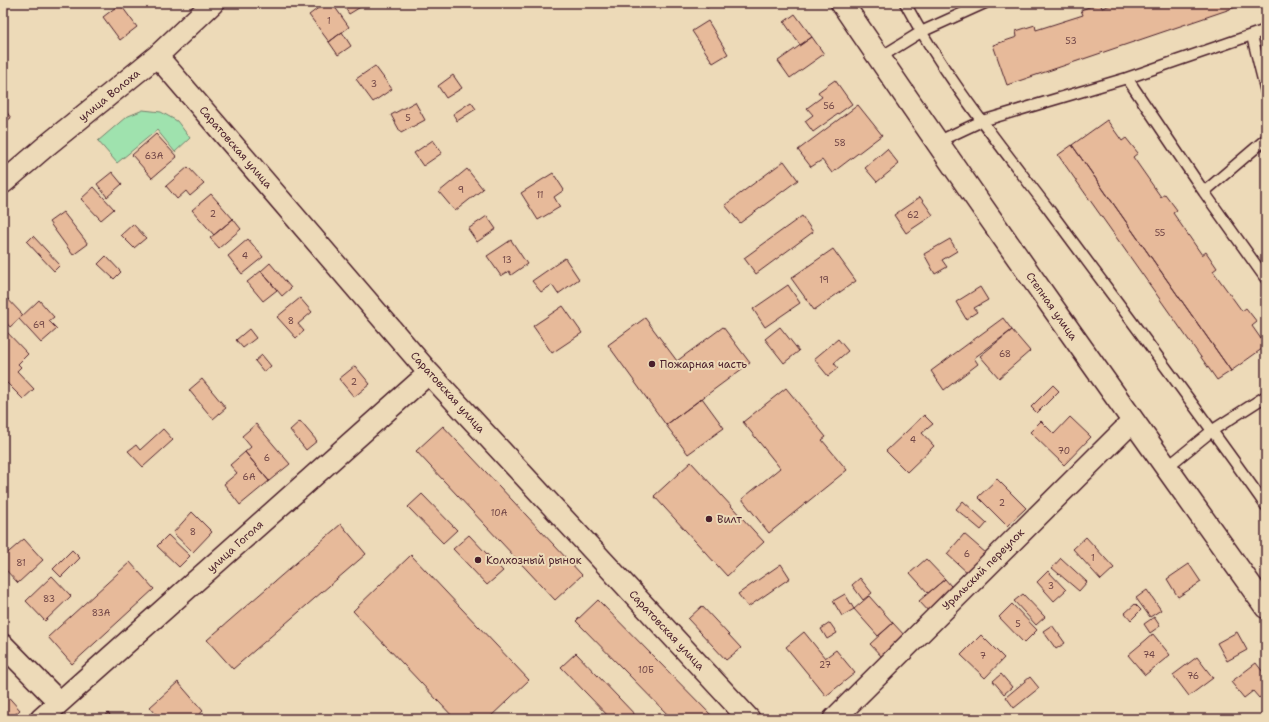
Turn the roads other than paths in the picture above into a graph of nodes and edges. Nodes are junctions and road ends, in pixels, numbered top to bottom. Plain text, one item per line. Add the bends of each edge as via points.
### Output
1 (213, 3) edge
2 (842, 3) edge
3 (905, 3) edge
4 (985, 3) edge
5 (1266, 30) edge
6 (921, 32) junction
7 (1252, 36) junction
8 (157, 56) junction
9 (879, 58) junction
10 (1127, 78) junction
11 (1266, 92) edge
12 (982, 121) junction
13 (1266, 139) edge
14 (937, 142) junction
15 (3, 183) edge
16 (1204, 192) junction
17 (1266, 279) edge
18 (429, 373) junction
19 (1266, 395) edge
20 (1133, 421) junction
21 (1213, 430) junction
22 (1166, 468) junction
23 (1266, 506) edge
24 (1266, 607) edge
25 (3, 645) edge
26 (59, 702) junction
27 (41, 719) edge
28 (749, 719) edge
29 (834, 719) edge

1 - 8 street, улица Волоха
2 - 9 street, Степная улица
3 - 6 lane
4 - 6 lane
5 - 7 lane
6 - 9 lane
6 - 12 lane
7 - 10 lane
7 - 11 lane
8 - 15 street, улица Волоха
8 - 18 street, Саратовская улица
9 - 14 street, Степная улица
10 - 12 lane
10 - 16 lane
12 - 14 lane
12 - 21 lane
13 - 16 lane
14 - 20 street, Степная улица
16 - 17 lane
18 - 26 street, улица Гоголя
18 - 28 street, Саратовская улица
19 - 21 lane
20 - 22 street, Степная улица
20 - 29 street, Уральский переулок
21 - 22 lane
21 - 23 lane
22 - 24 street, Степная улица
25 - 26 street
26 - 27 street, улица Гоголя

